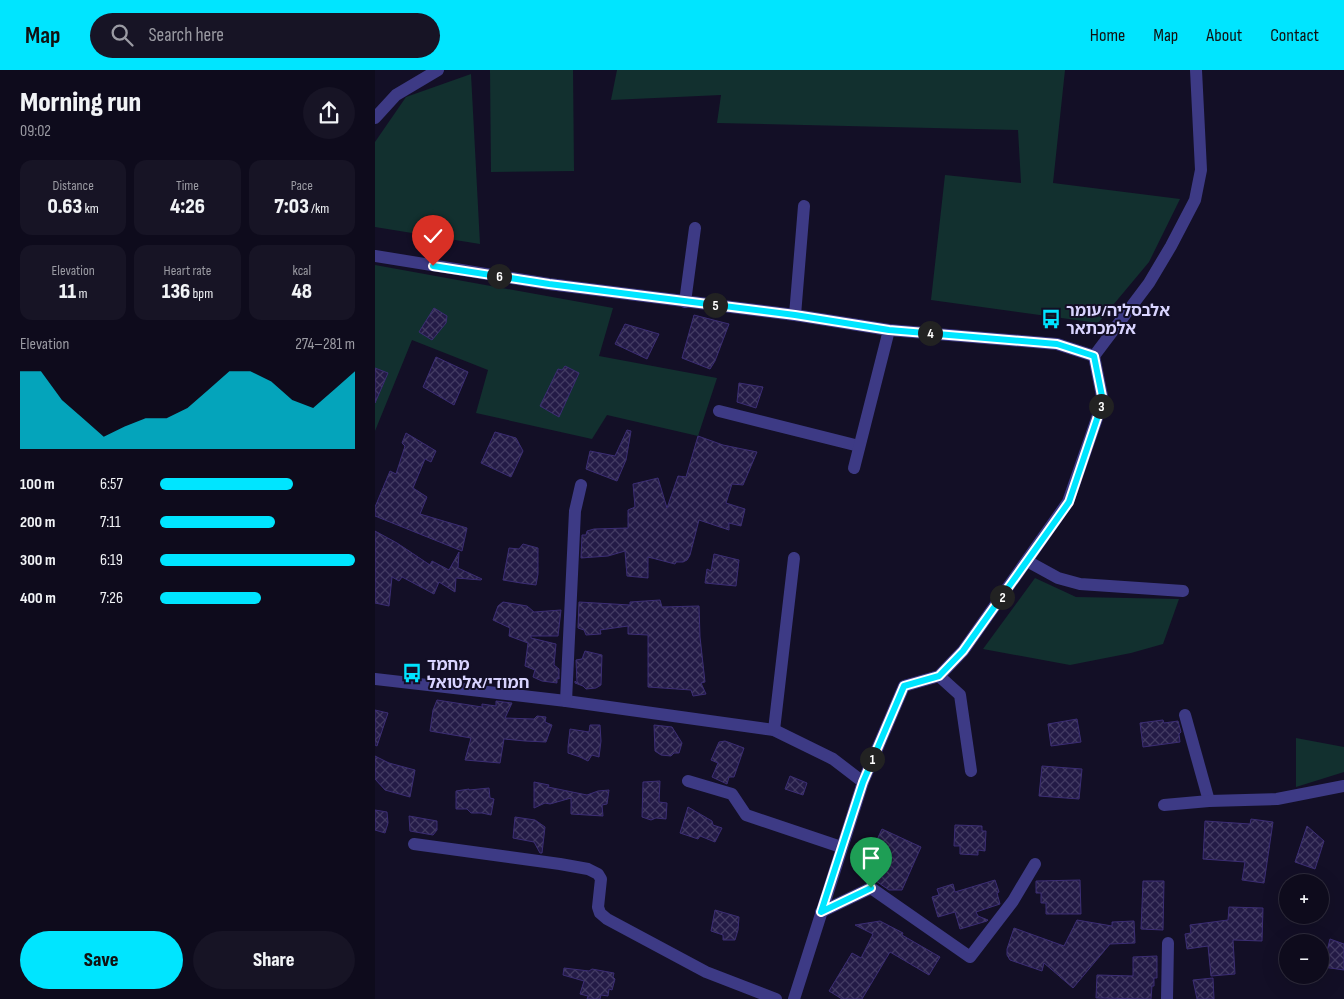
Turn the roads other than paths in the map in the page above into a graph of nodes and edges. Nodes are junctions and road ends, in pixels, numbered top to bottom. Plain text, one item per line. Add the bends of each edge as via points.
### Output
1 (438, 70) edge
2 (1196, 70) edge
3 (379, 107) edge
4 (375, 118) edge
5 (804, 206) dead end
6 (695, 228) dead end
7 (375, 256) edge
8 (685, 302) junction
9 (795, 315) junction
10 (889, 330) junction
11 (1094, 356) junction
12 (719, 411) dead end
13 (859, 446) junction
14 (854, 468) dead end
15 (581, 485) dead end
16 (794, 558) dead end
17 (1027, 561) junction
18 (1183, 591) dead end
19 (939, 676) junction
20 (375, 678) edge
21 (566, 701) junction
22 (1185, 715) dead end
23 (774, 730) junction
24 (971, 771) dead end
25 (688, 781) dead end
26 (863, 782) junction
27 (1344, 786) edge
28 (1209, 800) junction
29 (1164, 805) dead end
30 (414, 844) dead end
31 (841, 848) junction
32 (1035, 864) dead end
33 (821, 912) junction
34 (1168, 943) dead end
35 (776, 999) edge
36 (794, 999) edge
37 (1167, 999) edge

1 - 3 street
2 - 11 street via 1201,170 1195,200 1149,283
3 - 4 street
5 - 9 street
6 - 8 street
7 - 8 street
8 - 9 street
9 - 10 street
10 - 11 street via 1057,344
10 - 13 street
11 - 17 street via 1103,401 1069,502
12 - 13 street
13 - 14 street
15 - 21 street via 575,511
16 - 23 street
17 - 18 street via 1058,578 1080,584
17 - 19 street via 963,651
19 - 24 street via 960,695
19 - 26 street via 904,686
20 - 21 street
21 - 23 street
22 - 28 street
23 - 26 street via 833,759
25 - 31 street via 732,794 746,816
26 - 31 street
27 - 28 street via 1277,799
28 - 29 street
30 - 35 street via 588,869 601,879 598,906 607,919 706,972
31 - 33 street
32 - 33 street via 1013,901 970,957 871,888
33 - 36 street
34 - 37 street

